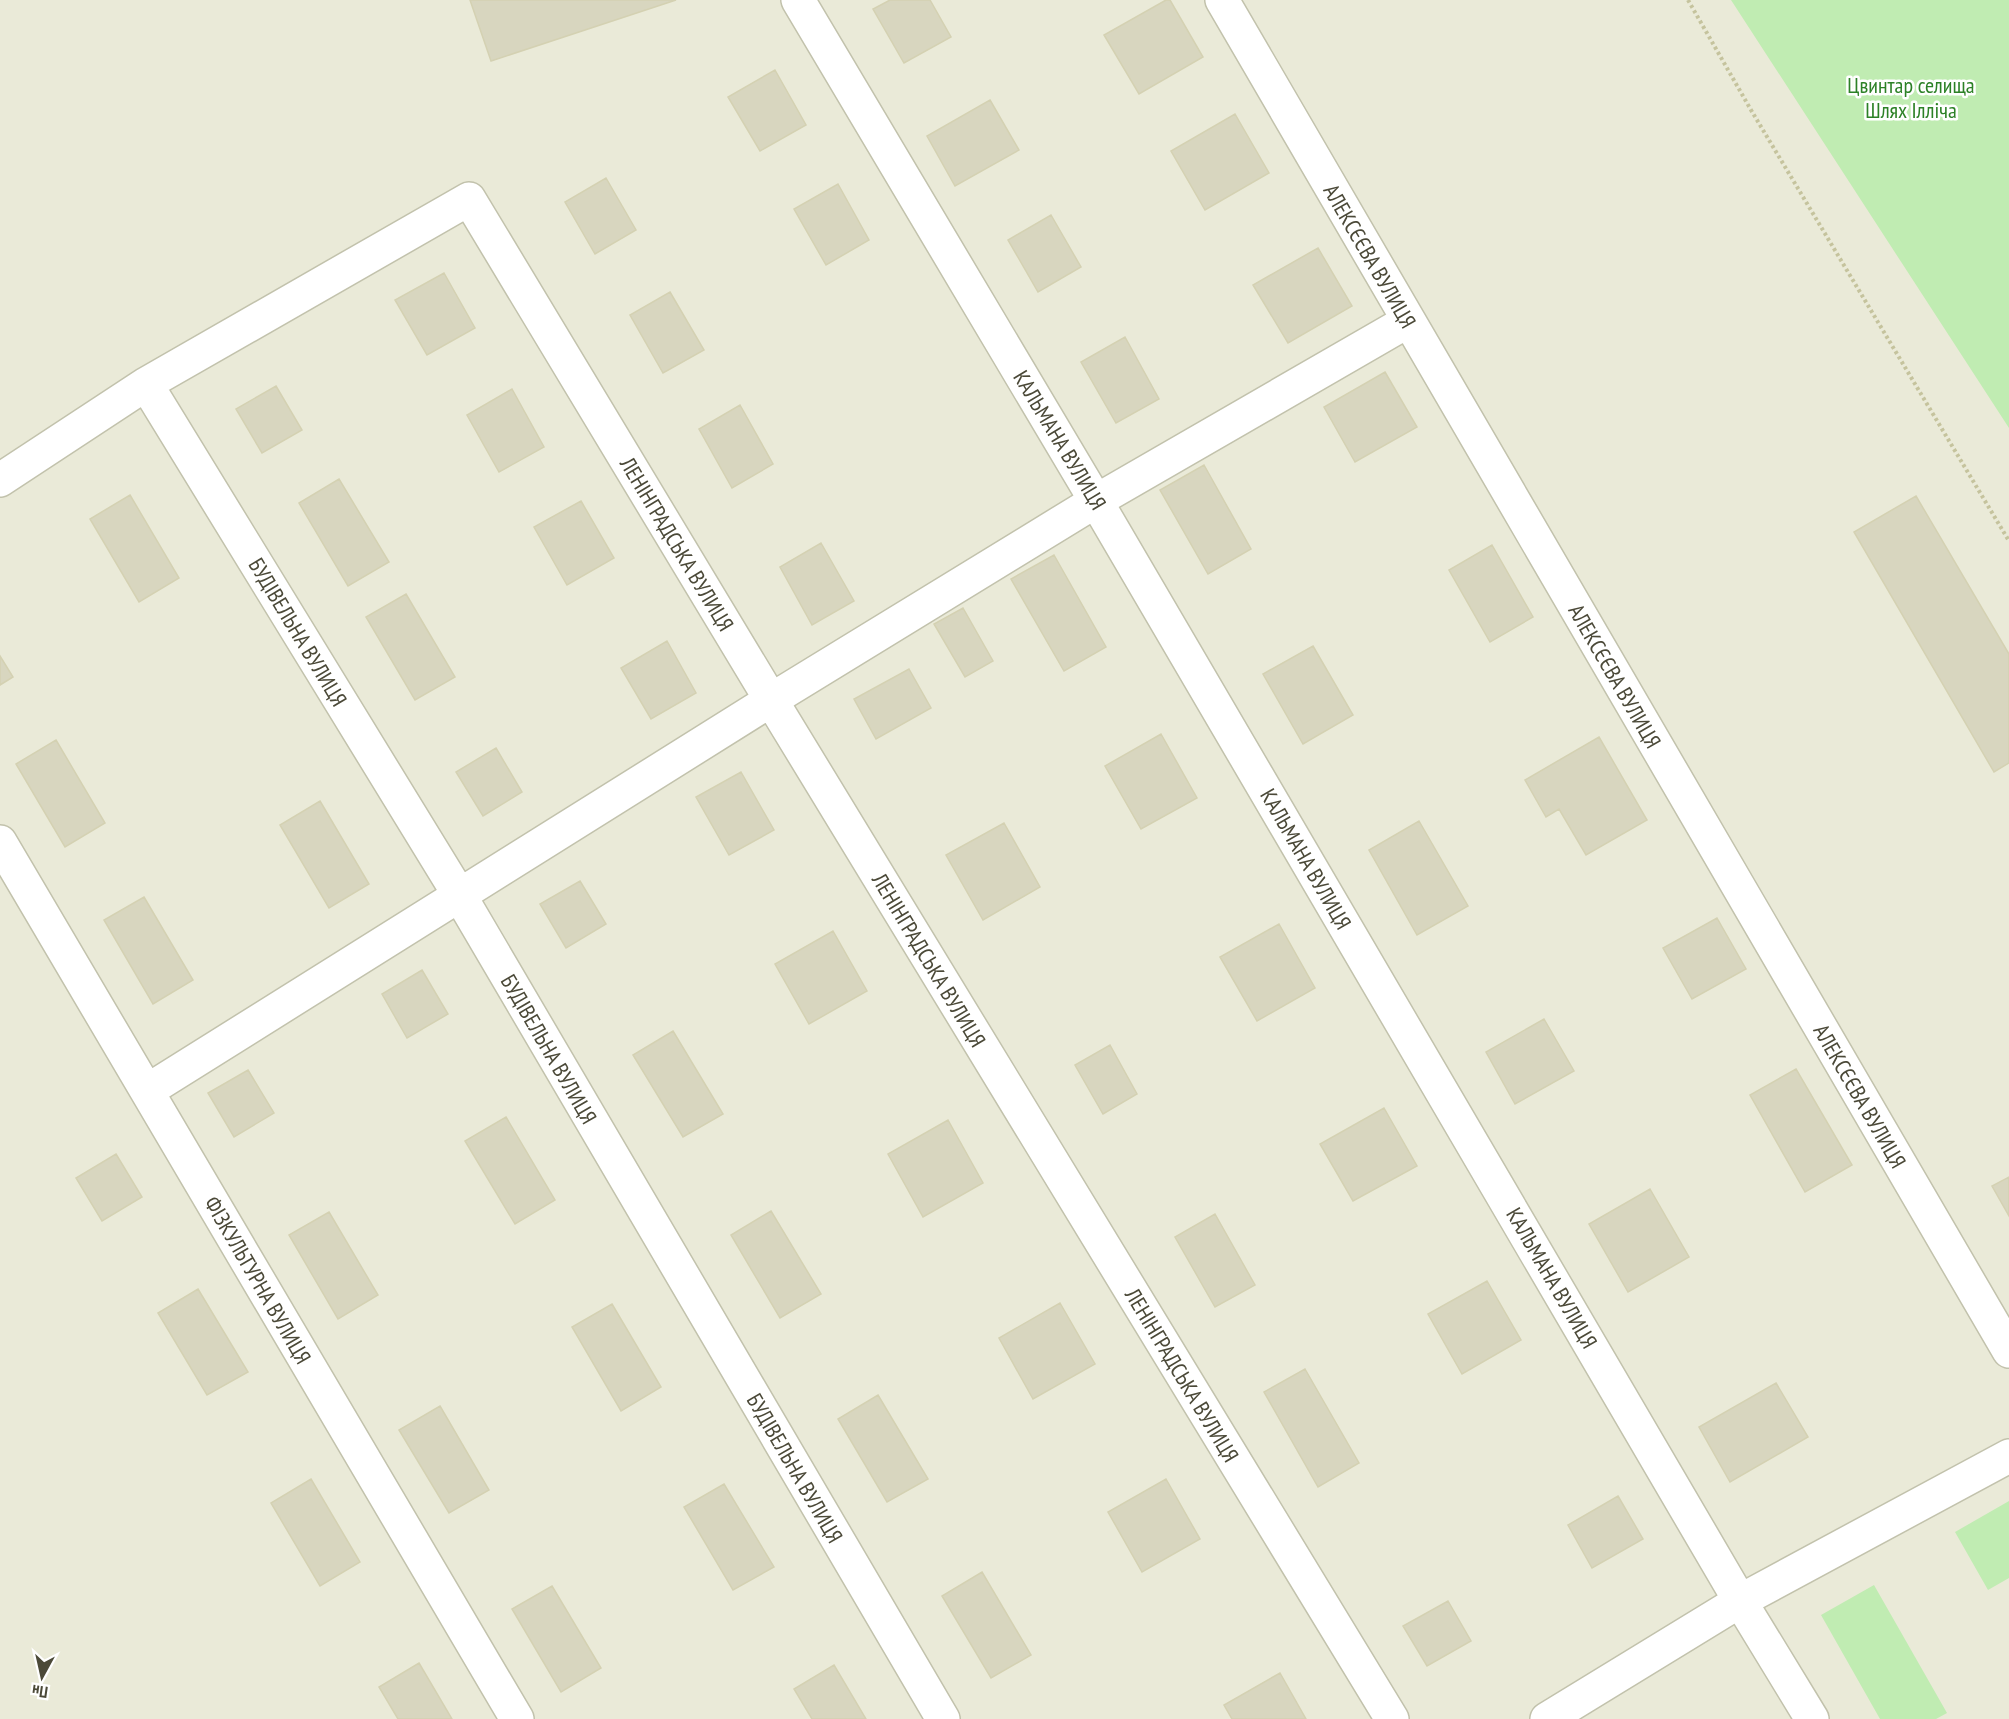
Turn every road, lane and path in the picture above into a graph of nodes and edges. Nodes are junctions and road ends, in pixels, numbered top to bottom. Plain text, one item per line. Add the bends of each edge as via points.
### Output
1 (798, 0) edge
2 (1222, 0) edge
3 (1688, 0) edge
4 (1408, 321) junction
5 (146, 384) junction
6 (0, 480) edge
7 (1096, 501) junction
8 (2009, 541) edge
9 (771, 700) junction
10 (0, 842) edge
11 (459, 896) junction
12 (147, 1091) junction
13 (2009, 1351) edge
14 (2009, 1456) edge
15 (1740, 1601) junction
16 (516, 1719) edge
17 (943, 1719) edge
18 (1392, 1719) edge
19 (1547, 1719) edge
20 (1812, 1719) edge

1 - 7 street, КАЛЬМАНА ВУЛИЦЯ
2 - 4 street, АЛЕКСЄЄВА ВУЛИЦЯ
3 - 8 path
4 - 7 street
4 - 13 street, АЛЕКСЄЄВА ВУЛИЦЯ
5 - 6 street
5 - 9 street, ЛЕНІНГРАДСЬКА ВУЛИЦЯ via 469,199
5 - 11 street, БУДІВЕЛЬНА ВУЛИЦЯ
7 - 9 street
7 - 15 street, КАЛЬМАНА ВУЛИЦЯ
9 - 11 street
9 - 18 street, ЛЕНІНГРАДСЬКА ВУЛИЦЯ
10 - 12 street, ФIЗКУЛЬТУРНА ВУЛИЦЯ
11 - 12 street
11 - 17 street, БУДІВЕЛЬНА ВУЛИЦЯ
12 - 16 street, ФIЗКУЛЬТУРНА ВУЛИЦЯ
14 - 15 street
15 - 19 street
15 - 20 street, КАЛЬМАНА ВУЛИЦЯ

